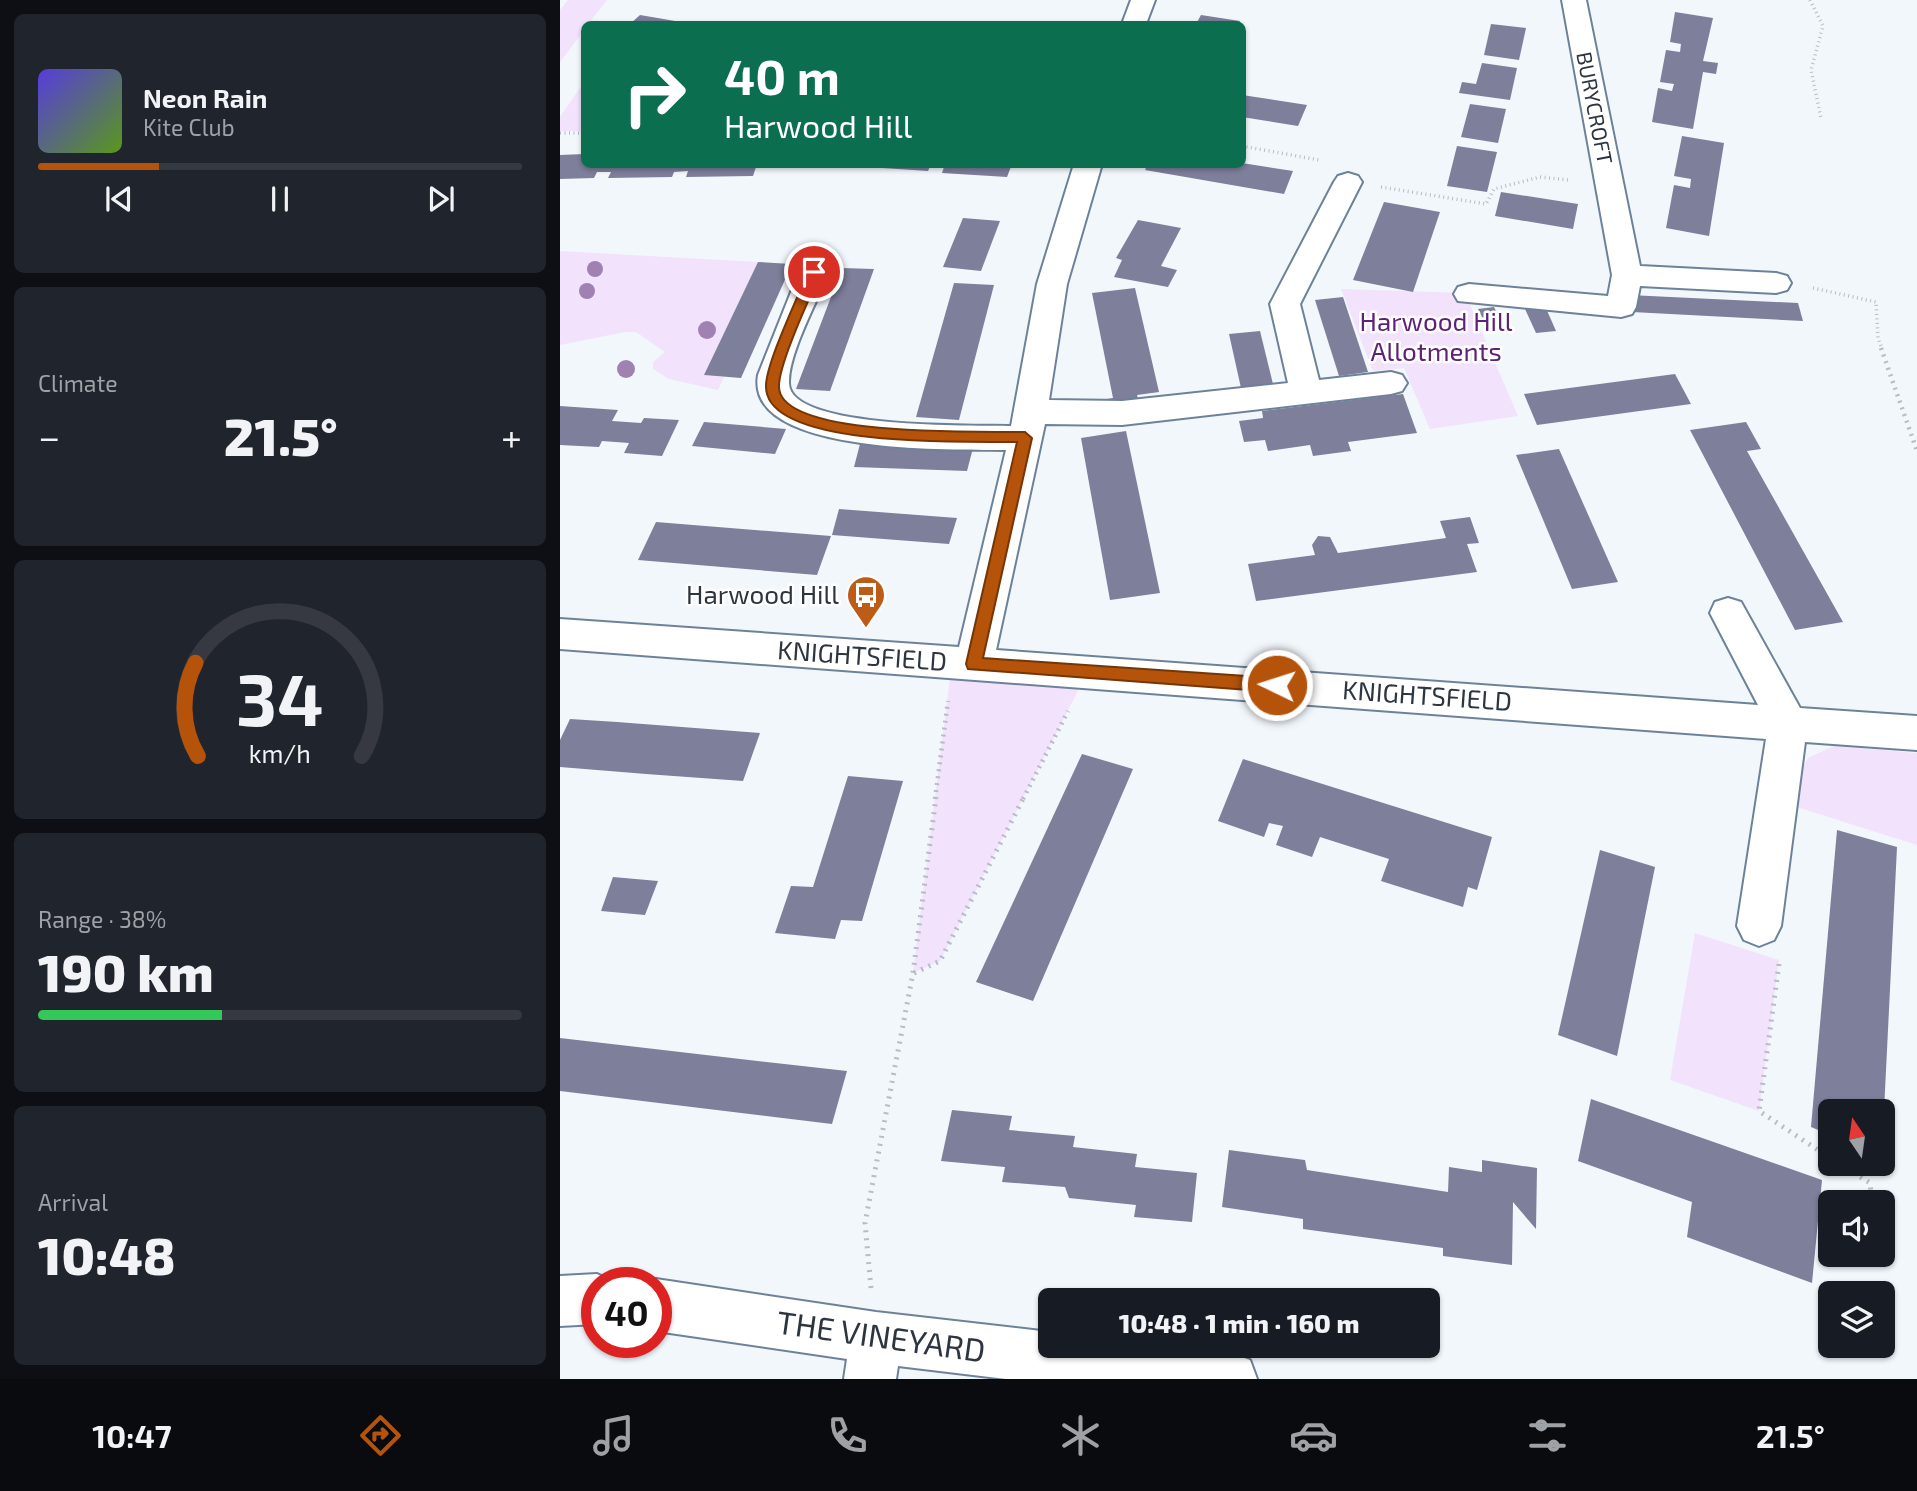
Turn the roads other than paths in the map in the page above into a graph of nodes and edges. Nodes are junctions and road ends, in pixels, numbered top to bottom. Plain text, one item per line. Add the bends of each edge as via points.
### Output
1 (1143, 0) edge
2 (1574, 0) edge
3 (1134, 21) edge
4 (1087, 168) edge
5 (1349, 182) road end
6 (814, 272) dead end
7 (1627, 275) junction
8 (1776, 284) road end
9 (1469, 294) dead end
10 (1391, 383) dead end
11 (1306, 393) junction
12 (1028, 425) junction
13 (1728, 613) dead end
14 (560, 634) edge
15 (963, 663) junction
16 (1788, 723) junction
17 (1917, 733) edge
18 (1759, 926) road end
19 (581, 1300) edge
20 (560, 1301) edge
21 (672, 1309) edge
22 (873, 1359) edge
23 (1231, 1379) edge

1 - 3 street
2 - 7 street, BURYCROFT
4 - 12 street via 1052,284
5 - 11 street via 1285,304
6 - 12 street via 772,388 778,402 797,416 830,428 867,433
7 - 8 street
7 - 9 street via 1621,307
10 - 11 street
11 - 12 street
12 - 15 street
13 - 16 street
14 - 15 street, KNIGHTSFIELD
15 - 16 street, KNIGHTSFIELD
16 - 17 street, KNIGHTSFIELD
16 - 18 street
19 - 20 street
21 - 22 street, THE VINEYARD
22 - 23 street, THE VINEYARD

